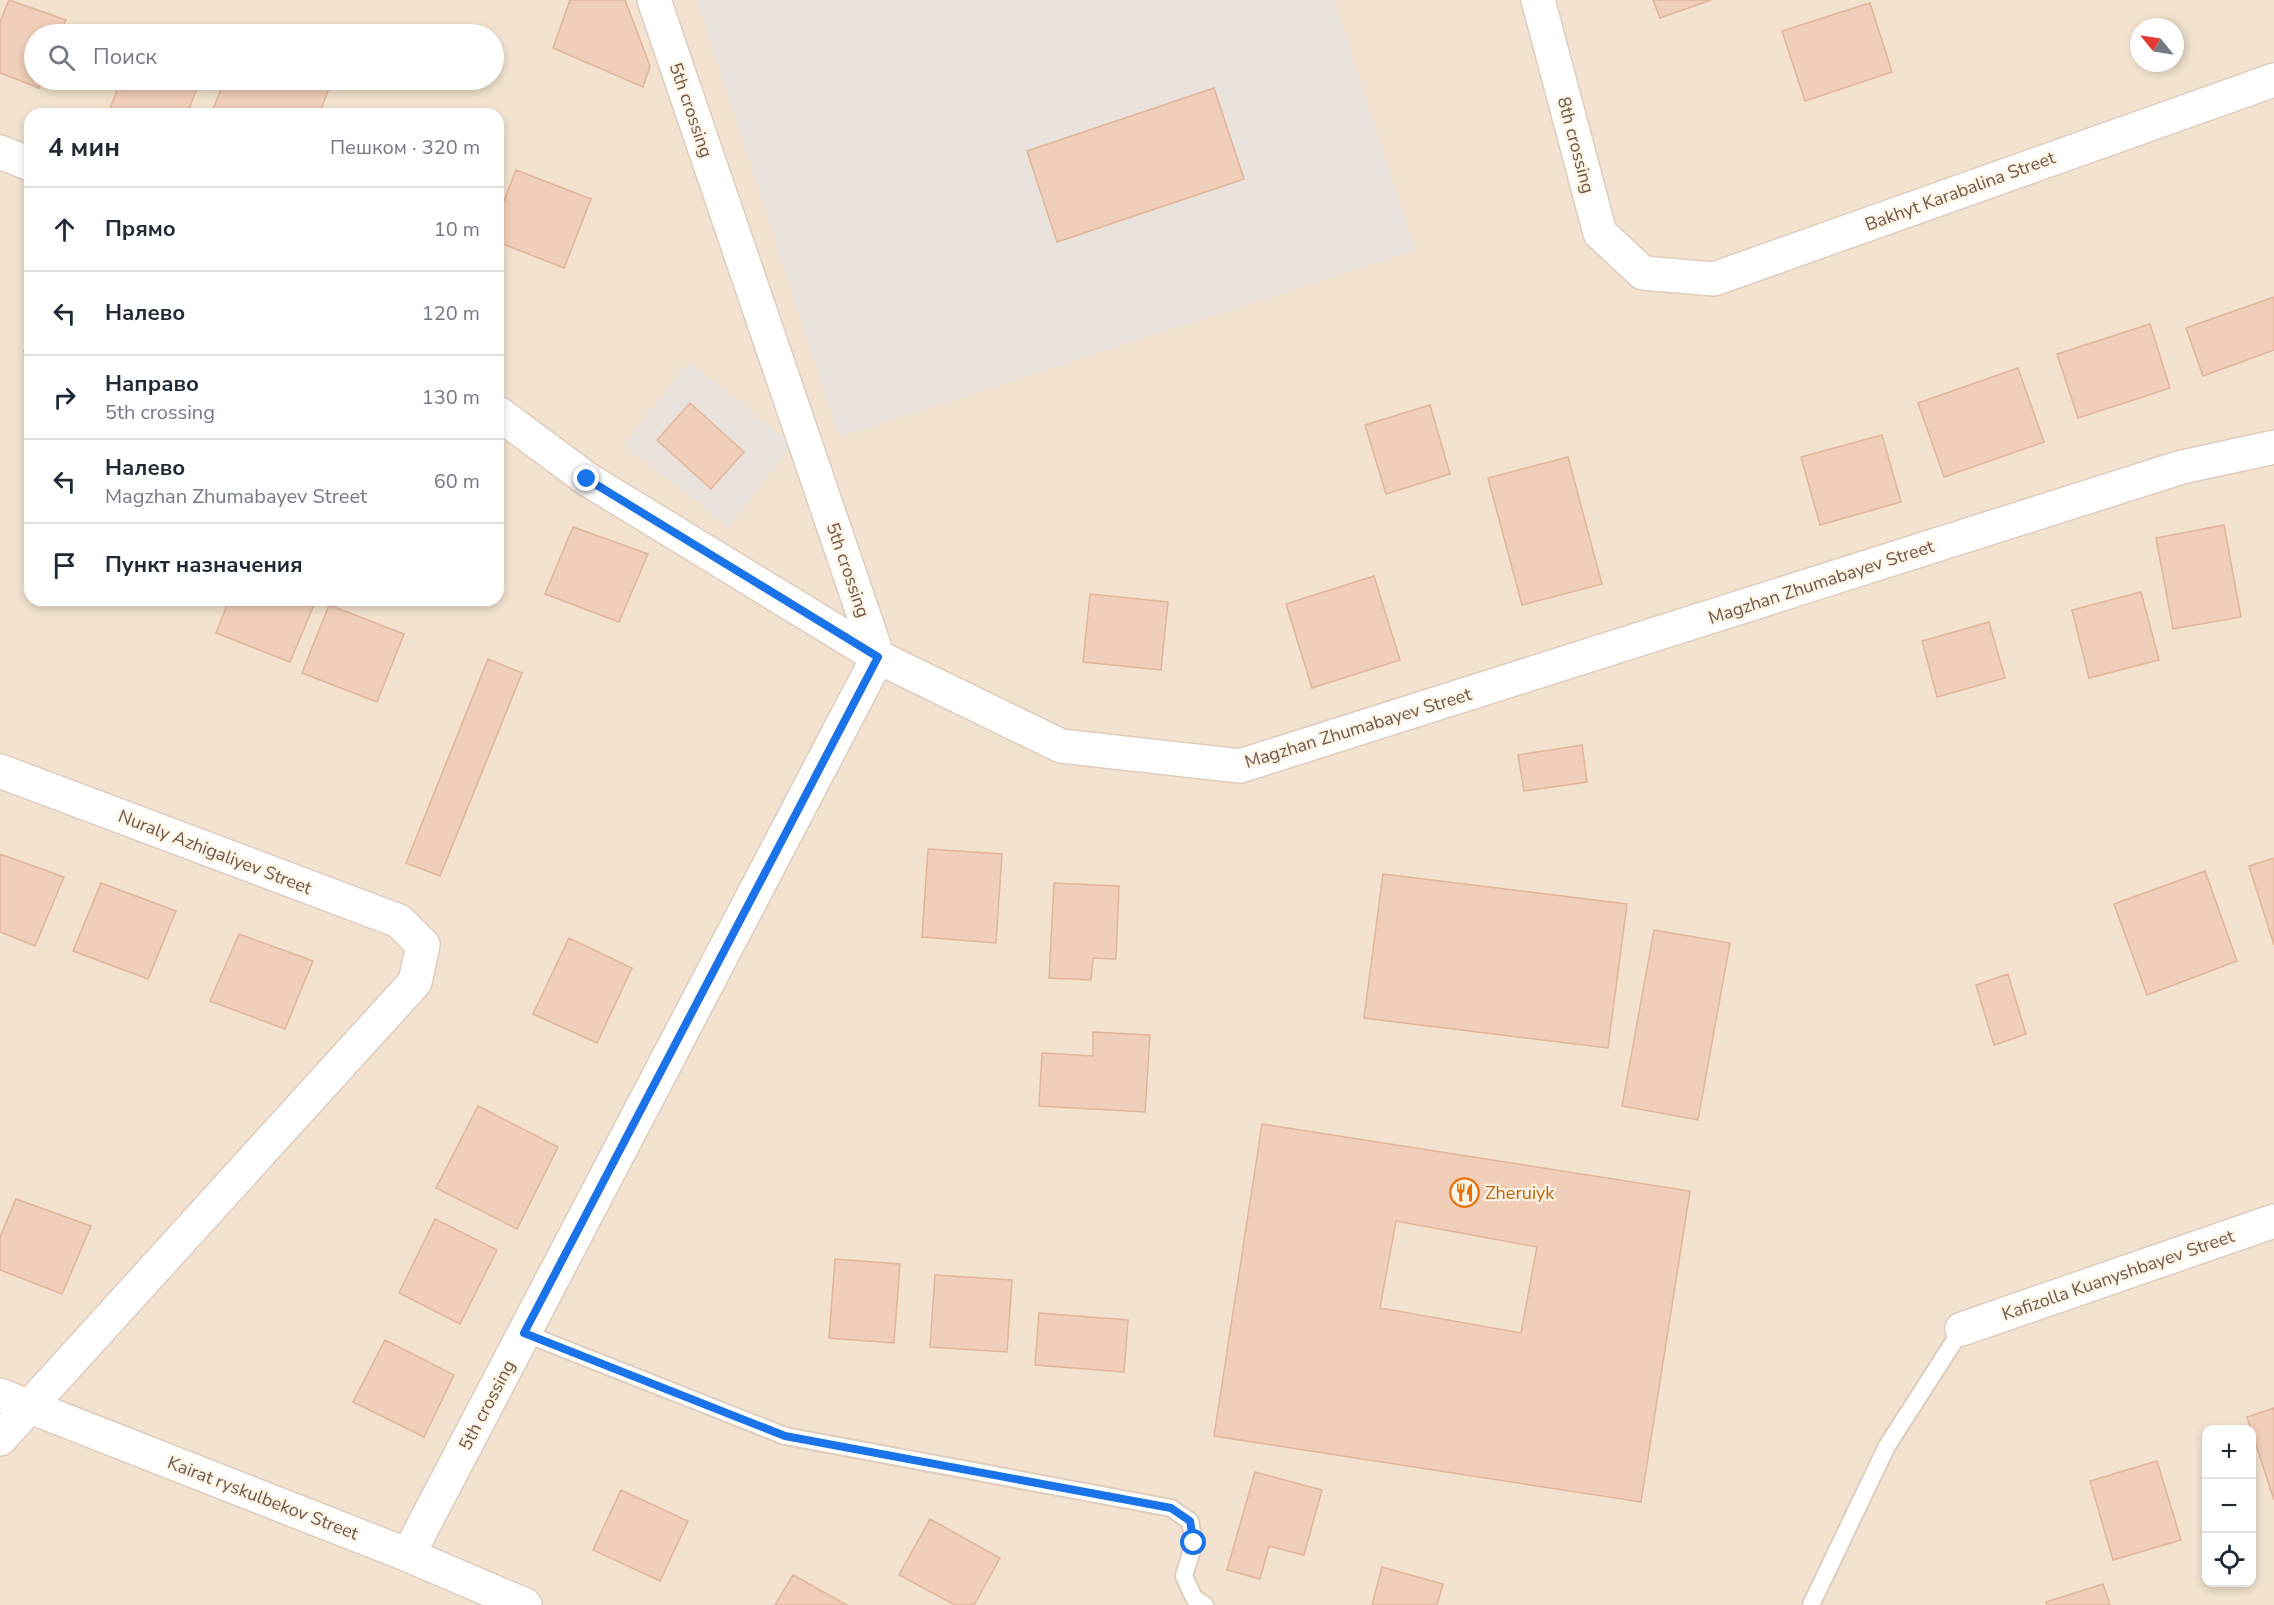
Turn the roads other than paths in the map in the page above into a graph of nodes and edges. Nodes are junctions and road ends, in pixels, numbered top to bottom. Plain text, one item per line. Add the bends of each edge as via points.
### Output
1 (654, 0) edge
2 (1538, 0) edge
3 (2274, 80) edge
4 (0, 152) edge
5 (24, 162) edge
6 (1643, 273) joint
7 (504, 417) edge
8 (2274, 447) edge
9 (878, 657) junction
10 (0, 771) edge
11 (2274, 1221) edge
12 (1962, 1329) joint
13 (524, 1333) junction
14 (14, 1401) edge
15 (0, 1439) edge
16 (408, 1555) junction
17 (525, 1605) edge
18 (1205, 1605) edge
19 (1811, 1605) edge

1 - 9 street, 5th crossing
2 - 6 street, 8th crossing via 1600,233
3 - 6 street, Bakhyt Karabalina Street via 1714,279
4 - 5 street
7 - 9 street, Magzhan Zhumabayev Street via 587,479
8 - 9 street, Magzhan Zhumabayev Street via 2182,467 1240,766 1060,746
9 - 13 street, 5th crossing
10 - 14 street, Nuraly Azhigaliyev Street via 399,921 423,945 415,982
11 - 12 street, Kafizolla Kuanyshbayev Street
12 - 19 lane via 1887,1446
13 - 16 street, 5th crossing
13 - 18 lane via 785,1436 1171,1508 1190,1521 1194,1543 1184,1576 1194,1598
14 - 15 street
14 - 16 street, Kairat ryskulbekov Street
16 - 17 street, Kairat ryskulbekov Street

